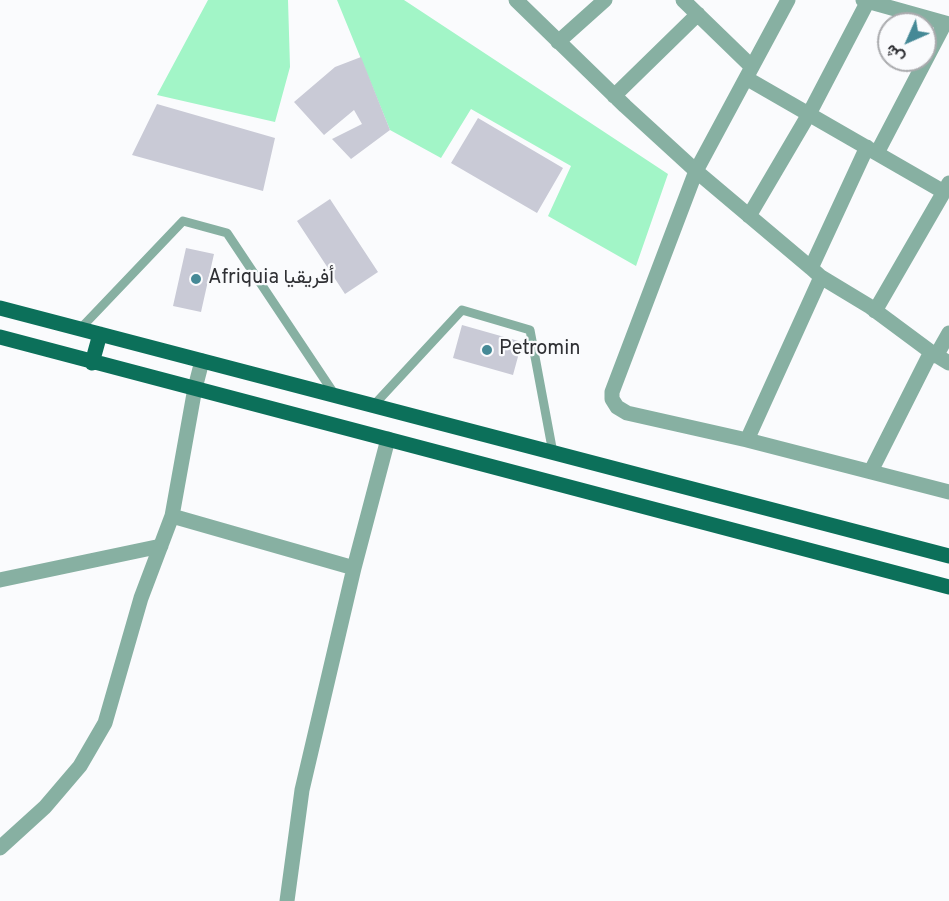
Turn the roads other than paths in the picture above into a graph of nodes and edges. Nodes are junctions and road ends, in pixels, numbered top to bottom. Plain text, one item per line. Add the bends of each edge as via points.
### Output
1 (516, 0) edge
2 (605, 0) edge
3 (683, 0) edge
4 (788, 0) edge
5 (865, 1) edge
6 (698, 14) junction
7 (947, 23) edge
8 (558, 42) junction
9 (749, 73) junction
10 (614, 96) junction
11 (809, 114) junction
12 (872, 150) junction
13 (696, 171) junction
14 (947, 188) edge
15 (749, 216) junction
16 (816, 273) junction
17 (0, 308) edge
18 (876, 311) junction
19 (80, 329) junction
20 (949, 333) edge
21 (99, 334) junction
22 (0, 337) edge
23 (939, 357) edge
24 (202, 361) junction
25 (92, 363) junction
26 (195, 388) junction
27 (337, 397) junction
28 (373, 406) junction
29 (388, 439) junction
30 (747, 440) junction
31 (553, 453) junction
32 (871, 471) junction
33 (949, 492) edge
34 (172, 516) junction
35 (160, 546) junction
36 (949, 556) edge
37 (354, 568) junction
38 (0, 580) edge
39 (949, 587) edge
40 (0, 848) edge
41 (287, 901) edge

1 - 8 street
2 - 8 street
3 - 6 street
4 - 9 street
5 - 7 street
5 - 11 street
6 - 9 street
6 - 10 street
7 - 12 street
8 - 10 street
9 - 11 street
9 - 13 street
10 - 13 street
11 - 12 street
11 - 15 street
12 - 14 street
12 - 16 street
13 - 15 street
13 - 30 street via 612,399 627,413
14 - 18 street
15 - 16 street
16 - 18 street
16 - 30 street
17 - 19 main road
18 - 23 street
19 - 21 main road
19 - 27 lane via 183,220 227,232
20 - 23 street
21 - 24 main road
21 - 25 main road
22 - 25 main road
23 - 32 street
24 - 26 street
24 - 27 main road
25 - 26 main road
26 - 29 main road
26 - 34 street
27 - 28 main road
28 - 31 main road
28 - 31 lane via 462,310 530,330
29 - 37 street
29 - 39 main road
30 - 32 street
31 - 36 main road
32 - 33 street
34 - 35 street
34 - 37 street
35 - 38 street
35 - 40 street via 105,723 80,766 45,807
37 - 41 street via 302,790

